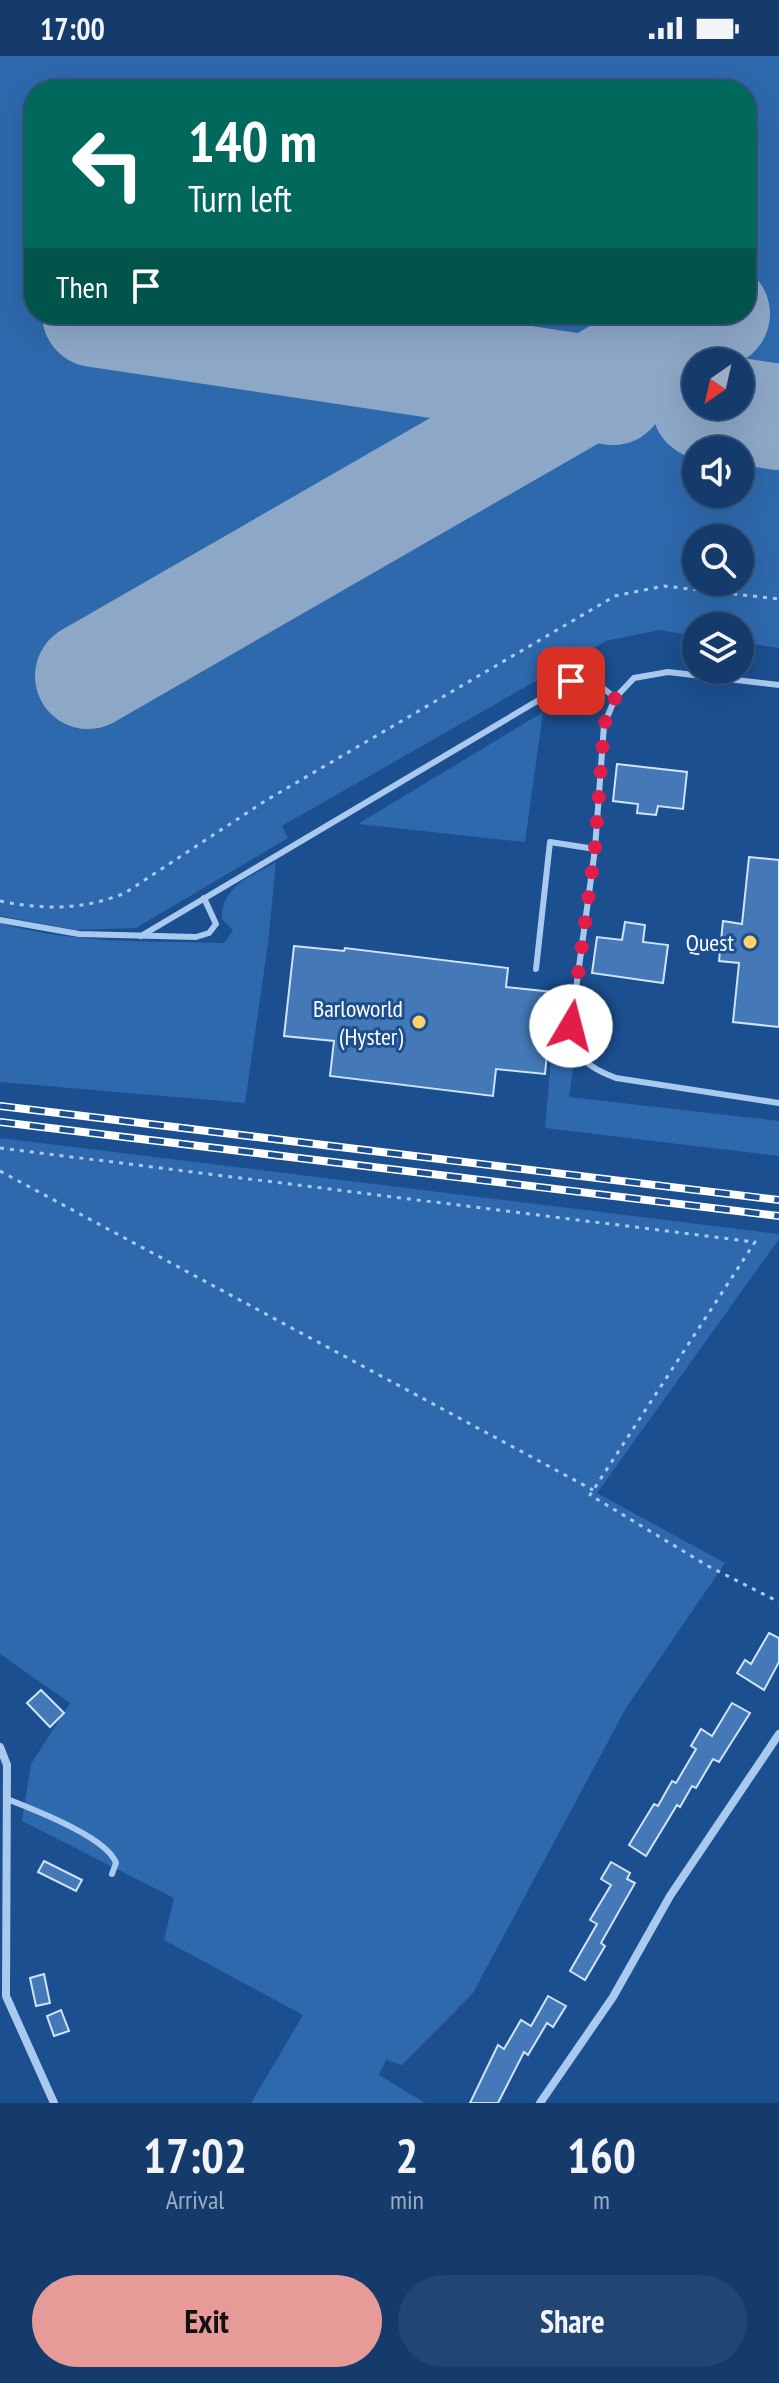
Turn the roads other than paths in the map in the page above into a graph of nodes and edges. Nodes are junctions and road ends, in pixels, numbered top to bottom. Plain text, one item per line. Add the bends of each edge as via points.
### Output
1 (779, 685) edge
2 (615, 698) junction
3 (595, 849) junction
4 (204, 898) junction
5 (0, 920) edge
6 (141, 936) junction
7 (536, 969) dead end
8 (779, 1103) edge
9 (779, 1734) edge
10 (0, 1747) edge
11 (7, 1799) junction
12 (112, 1874) dead end
13 (54, 2103) edge
14 (540, 2103) edge

1 - 2 lane via 668,672 634,678
2 - 3 lane via 604,725
2 - 4 lane via 592,681 571,681
3 - 7 lane via 550,842
3 - 8 lane via 571,1026 577,1052 593,1070 616,1078
4 - 6 lane
4 - 6 lane via 216,919 209,933
5 - 6 lane via 79,934
9 - 14 street
10 - 11 street via 7,1765
11 - 12 lane via 106,1850 116,1863
11 - 13 street via 6,1996

